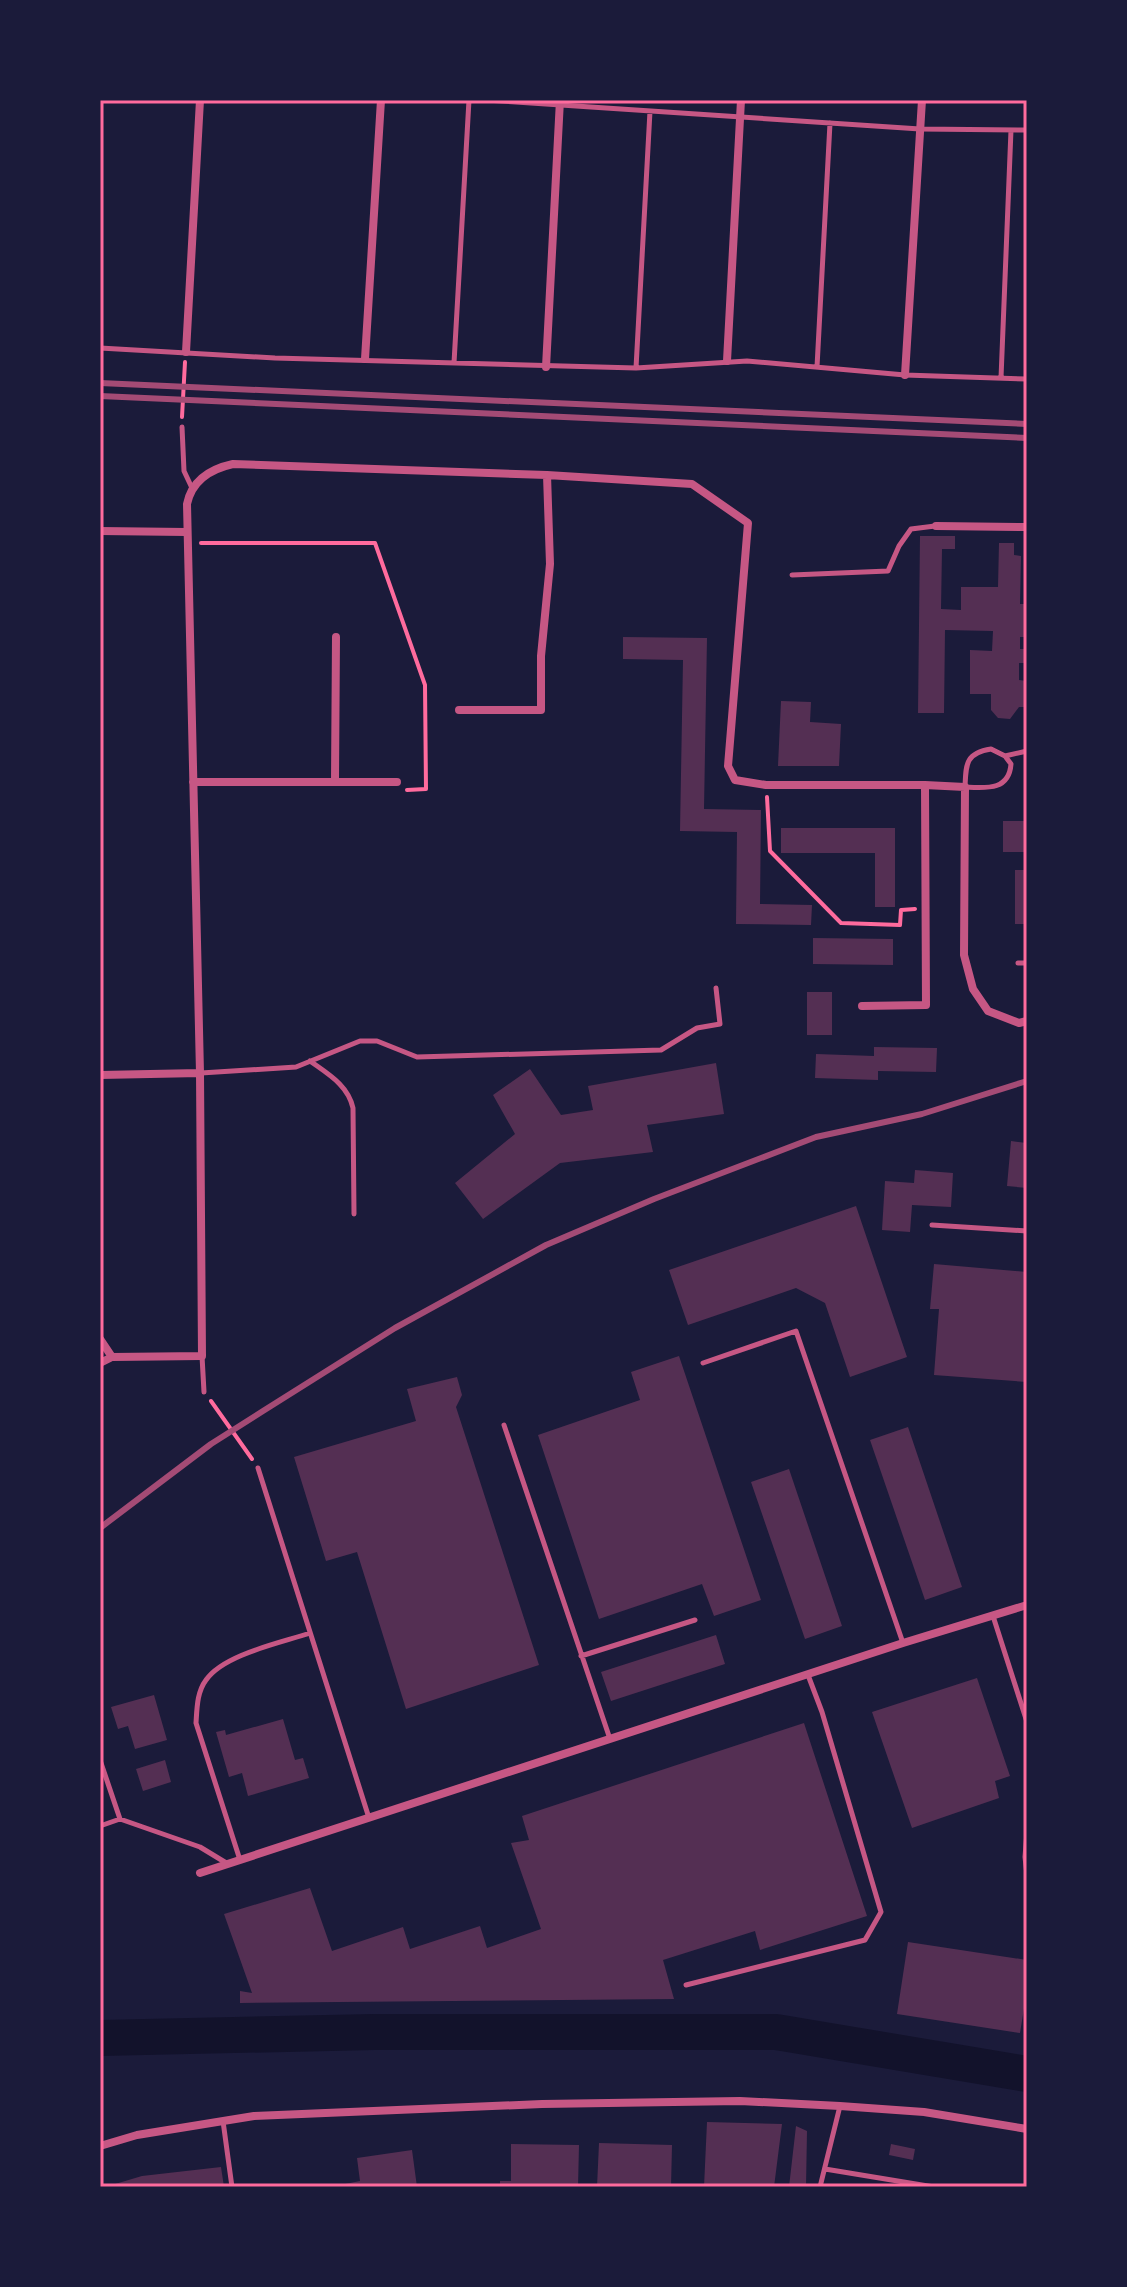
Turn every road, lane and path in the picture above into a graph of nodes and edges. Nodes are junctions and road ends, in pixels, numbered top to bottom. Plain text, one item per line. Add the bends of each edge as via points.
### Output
1 (200, 100) edge
2 (381, 100) edge
3 (469, 100) edge
4 (486, 100) edge
5 (741, 100) edge
6 (922, 100) edge
7 (560, 102) edge
8 (650, 111) junction
9 (740, 117) junction
10 (830, 123) junction
11 (920, 129) junction
12 (1011, 130) junction
13 (1027, 130) edge
14 (100, 348) edge
15 (186, 352) junction
16 (365, 359) junction
17 (727, 361) junction
18 (454, 363) junction
19 (546, 367) junction
20 (817, 367) junction
21 (636, 368) junction
22 (905, 375) junction
23 (1001, 378) junction
24 (1027, 379) edge
25 (182, 427) joint
26 (547, 475) junction
27 (192, 488) junction
28 (936, 526) joint
29 (1027, 527) edge
30 (100, 531) edge
31 (186, 532) junction
32 (186, 543) junction
33 (792, 575) dead end
34 (336, 637) dead end
35 (459, 710) dead end
36 (1027, 751) edge
37 (1005, 756) junction
38 (335, 780) junction
39 (193, 782) junction
40 (397, 782) joint
41 (766, 785) junction
42 (925, 785) junction
43 (965, 787) junction
44 (925, 909) junction
45 (1018, 963) dead end
46 (1027, 963) edge
47 (716, 988) dead end
48 (862, 1006) dead end
49 (1027, 1021) edge
50 (310, 1061) junction
51 (200, 1073) junction
52 (100, 1075) edge
53 (354, 1214) dead end
54 (932, 1225) dead end
55 (1027, 1231) edge
56 (100, 1339) edge
57 (202, 1356) junction
58 (112, 1357) junction
59 (100, 1363) edge
60 (703, 1363) dead end
61 (204, 1392) joint
62 (504, 1425) dead end
63 (258, 1468) joint
64 (1027, 1605) edge
65 (993, 1616) junction
66 (695, 1620) dead end
67 (310, 1633) junction
68 (903, 1643) junction
69 (581, 1656) junction
70 (808, 1674) junction
71 (1027, 1722) edge
72 (610, 1739) junction
73 (100, 1760) edge
74 (369, 1818) junction
75 (120, 1819) junction
76 (100, 1826) edge
77 (1027, 1832) edge
78 (240, 1861) junction
79 (229, 1864) junction
80 (200, 1873) dead end
81 (1027, 1875) edge
82 (686, 1985) dead end
83 (840, 2106) junction
84 (223, 2121) junction
85 (1027, 2129) edge
86 (100, 2146) edge
87 (825, 2169) junction
88 (232, 2187) edge
89 (820, 2187) edge
90 (934, 2187) edge

1 - 15 street
2 - 16 street
3 - 18 lane
4 - 7 lane
5 - 9 street
6 - 11 street
7 - 8 lane
7 - 19 street
8 - 9 lane
8 - 21 lane
9 - 10 lane
9 - 17 street
10 - 11 lane
10 - 20 lane
11 - 12 lane
11 - 22 street
12 - 13 lane
12 - 23 lane
14 - 15 lane
15 - 16 lane
15 - 25 path
16 - 18 lane
17 - 20 lane
17 - 21 lane
18 - 19 lane
19 - 21 lane
20 - 22 lane
22 - 23 lane
23 - 24 lane
25 - 27 lane via 184,471
26 - 27 street via 233,464 207,473
26 - 35 street via 550,564 541,710
26 - 41 street via 692,484 748,523 728,766 735,780
27 - 31 street
28 - 29 street
28 - 33 lane via 911,529 888,571
30 - 31 street
31 - 32 street
32 - 39 street
32 - 40 path via 375,543 425,685 426,789 405,790
34 - 38 street
36 - 37 lane
37 - 43 lane via 991,749 976,752 966,768
37 - 43 lane via 1010,773 1000,786
38 - 39 street
38 - 40 street
39 - 51 street
41 - 42 street
41 - 44 path via 770,851 841,923 900,925 901,910
42 - 43 street
42 - 44 street
43 - 49 street via 964,955 973,989 988,1011
44 - 48 street via 926,1005
45 - 46 lane
47 - 50 lane via 720,1024 697,1028 661,1050 417,1057 377,1041 360,1041
50 - 51 lane via 296,1067
50 - 53 lane via 351,1097
51 - 52 street
51 - 57 street
54 - 55 lane
56 - 58 street
57 - 58 street
57 - 61 lane
58 - 59 street
60 - 68 lane via 796,1331
61 - 63 path
62 - 69 lane
63 - 67 lane
64 - 65 street
65 - 68 street
65 - 71 lane
66 - 69 lane
67 - 74 lane
67 - 78 lane via 229,1660 206,1679 197,1700 196,1723
68 - 70 street
69 - 72 lane
70 - 72 street
70 - 82 lane via 881,1912 865,1940
72 - 74 street
73 - 75 lane
74 - 78 street
75 - 76 lane
75 - 79 lane via 200,1847
77 - 81 lane
78 - 79 street
79 - 80 street
83 - 84 street via 740,2101 542,2104
83 - 85 street via 924,2112
83 - 87 lane
84 - 86 street
84 - 88 lane
87 - 89 lane
87 - 90 lane

